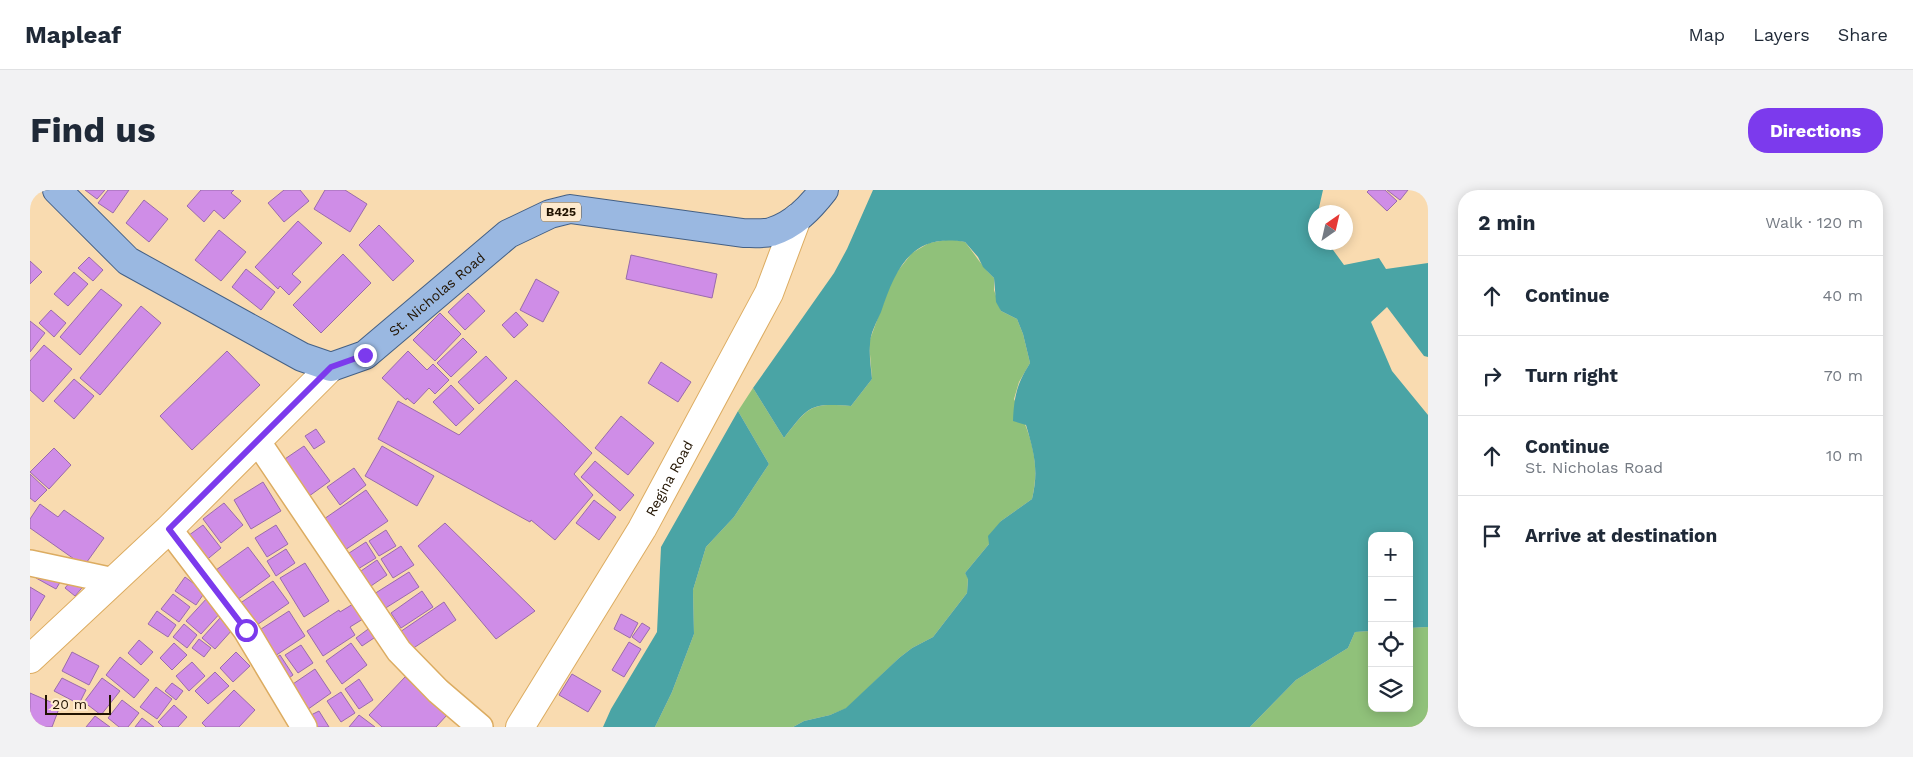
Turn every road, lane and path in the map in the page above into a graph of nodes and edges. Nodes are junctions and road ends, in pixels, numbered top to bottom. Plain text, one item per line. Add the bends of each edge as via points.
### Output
1 (57, 190) edge
2 (824, 190) edge
3 (797, 218) junction
4 (331, 367) junction
5 (258, 442) junction
6 (169, 529) junction
7 (30, 563) edge
8 (114, 581) junction
9 (30, 659) edge
10 (304, 727) edge
11 (480, 727) edge
12 (520, 727) edge

1 - 4 main road via 128,261 302,357
2 - 3 main road, St. Nicholas Road / B425
3 - 4 main road, St. Nicholas Road / B425 via 771,232 743,233 570,209 550,214 508,234 365,355
3 - 12 street, Regina Road via 769,293 642,529
4 - 5 street
5 - 6 street
5 - 11 street via 399,651
6 - 8 street
6 - 10 street via 246,630
7 - 8 street
8 - 9 street

